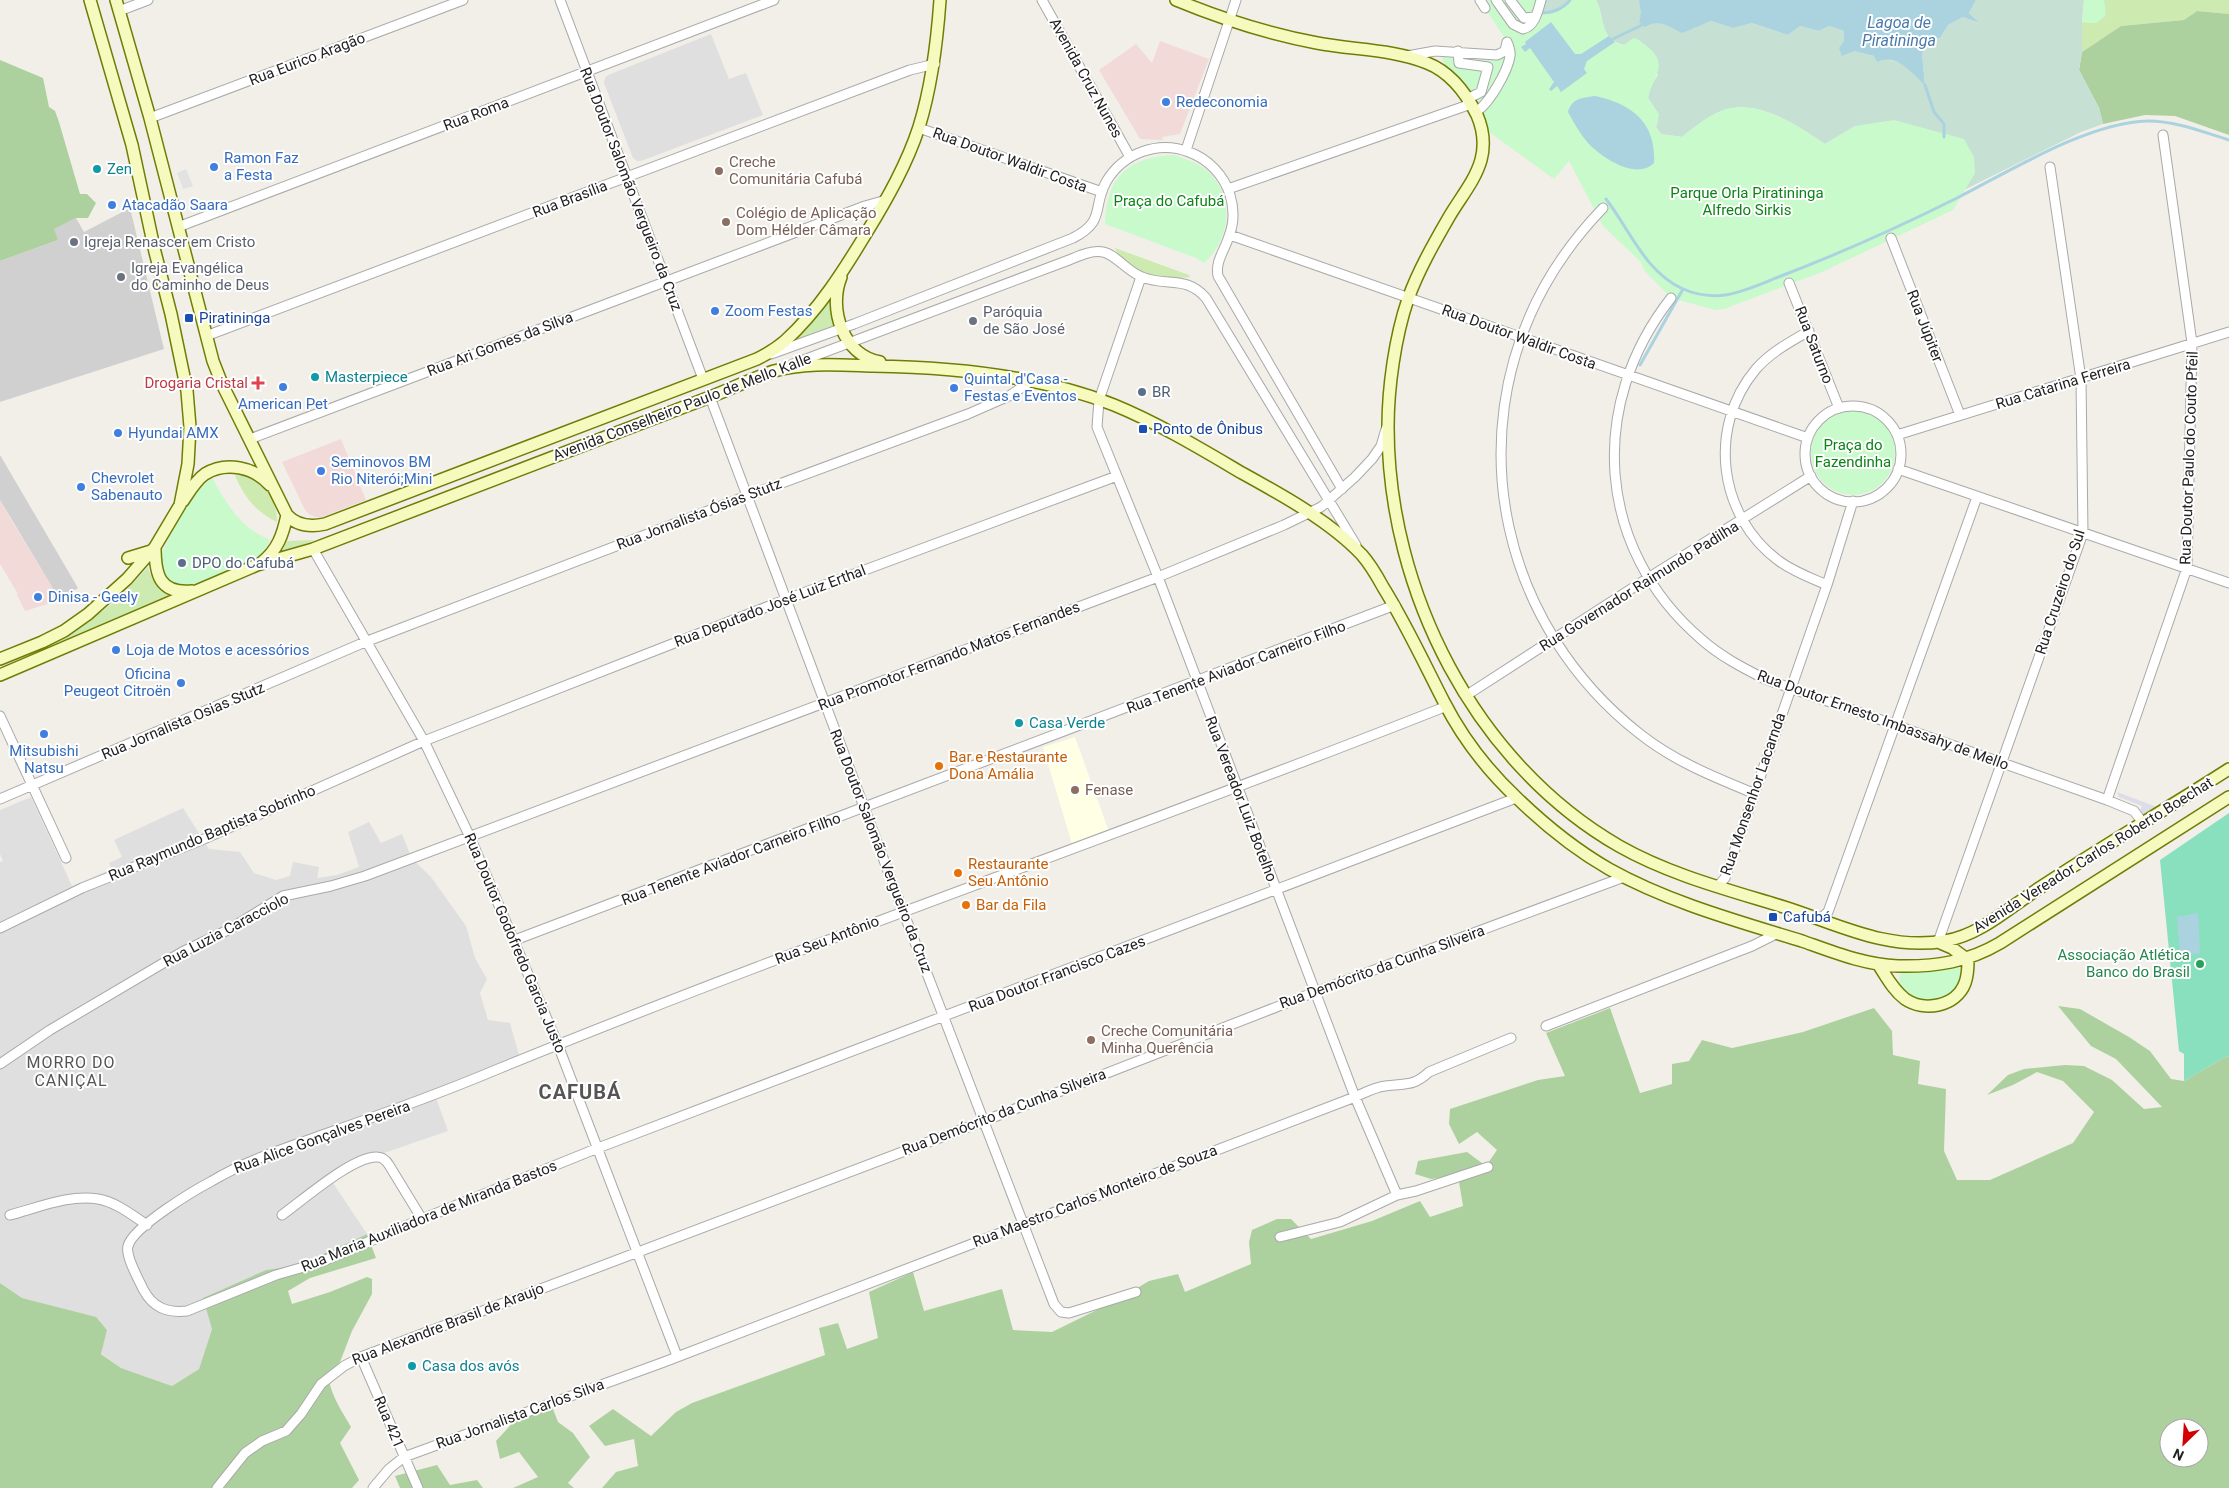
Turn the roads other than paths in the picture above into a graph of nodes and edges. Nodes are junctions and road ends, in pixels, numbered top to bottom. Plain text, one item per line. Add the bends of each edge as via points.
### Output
1 (90, 0) edge
2 (148, 0) edge
3 (463, 0) edge
4 (560, 0) edge
5 (774, 0) edge
6 (940, 0) edge
7 (1042, 0) edge
8 (1176, 0) edge
9 (1236, 0) edge
10 (1496, 0) edge
11 (1542, 0) edge
12 (1511, 2) edge
13 (118, 5) edge
14 (1535, 17) junction
15 (1230, 20) junction
16 (1513, 24) junction
17 (1458, 51) junction
18 (1404, 56) junction
19 (1487, 56) junction
20 (935, 64) junction
21 (1507, 64) junction
22 (1482, 67) junction
23 (587, 72) junction
24 (1485, 81) junction
25 (1499, 85) junction
26 (1481, 92) junction
27 (1491, 96) junction
28 (1471, 105) junction
29 (150, 118) junction
30 (919, 128) junction
31 (2163, 135) dead end
32 (1186, 150) junction
33 (1130, 157) junction
34 (2050, 167) dead end
35 (627, 178) junction
36 (1228, 189) junction
37 (1102, 192) junction
38 (886, 200) junction
39 (1603, 208) dead end
40 (178, 227) junction
41 (1230, 235) junction
42 (1891, 238) dead end
43 (843, 271) junction
44 (1142, 277) junction
45 (666, 280) junction
46 (1789, 283) dead end
47 (1408, 298) junction
48 (1671, 298) dead end
49 (843, 328) junction
50 (1809, 331) junction
51 (2229, 332) edge
52 (206, 336) junction
53 (1521, 338) junction
54 (848, 343) junction
55 (2192, 343) junction
56 (757, 359) junction
57 (899, 366) junction
58 (774, 371) junction
59 (1627, 376) junction
60 (703, 379) junction
61 (2081, 379) junction
62 (1030, 382) junction
63 (710, 397) junction
64 (1099, 400) junction
65 (1839, 408) junction
66 (1732, 412) junction
67 (1960, 415) junction
68 (1388, 423) junction
69 (1897, 435) junction
70 (1808, 438) junction
71 (250, 439) junction
72 (1898, 469) junction
73 (1117, 476) junction
74 (1811, 476) junction
75 (1342, 490) junction
76 (276, 492) junction
77 (747, 496) junction
78 (1977, 496) junction
79 (1328, 501) junction
80 (1852, 501) junction
81 (180, 505) junction
82 (1308, 514) junction
83 (287, 515) junction
84 (1742, 521) junction
85 (2083, 533) junction
86 (154, 548) junction
87 (313, 548) junction
88 (1362, 556) junction
89 (128, 558) dead end
90 (258, 565) junction
91 (2187, 568) junction
92 (1158, 578) junction
93 (1648, 578) junction
94 (2229, 583) edge
95 (1827, 584) junction
96 (199, 590) junction
97 (787, 599) junction
98 (1395, 606) junction
99 (1553, 639) junction
100 (365, 642) junction
101 (0, 659) edge
102 (1, 676) edge
103 (1197, 682) junction
104 (1790, 689) junction
105 (1467, 695) junction
106 (825, 703) junction
107 (1446, 706) junction
108 (0, 716) edge
109 (1896, 726) junction
110 (424, 741) junction
111 (2002, 763) junction
112 (2229, 769) edge
113 (32, 786) junction
114 (1238, 787) junction
115 (1754, 793) junction
116 (2229, 797) edge
117 (1516, 798) junction
118 (0, 799) edge
119 (2108, 800) junction
120 (866, 808) junction
121 (2143, 823) junction
122 (470, 837) junction
123 (66, 858) dead end
124 (1624, 877) junction
125 (1718, 886) junction
126 (1276, 890) junction
127 (903, 911) junction
128 (1820, 919) junction
129 (0, 928) edge
130 (1776, 934) junction
131 (515, 940) junction
132 (1938, 942) junction
133 (1968, 960) junction
134 (1878, 964) junction
135 (1315, 992) junction
136 (944, 1017) junction
137 (1546, 1026) dead end
138 (1511, 1038) dead end
139 (558, 1044) junction
140 (0, 1064) edge
141 (1354, 1097) junction
142 (984, 1121) junction
143 (598, 1148) junction
144 (1488, 1167) dead end
145 (1397, 1195) junction
146 (10, 1215) dead end
147 (282, 1215) dead end
148 (422, 1219) junction
149 (1023, 1223) junction
150 (147, 1225) junction
151 (1280, 1237) dead end
152 (636, 1251) junction
153 (135, 1272) joint
154 (1136, 1292) dead end
155 (677, 1356) junction
156 (361, 1357) junction
157 (404, 1457) junction
158 (217, 1488) edge
159 (373, 1488) edge
160 (418, 1488) edge

1 - 81 main road via 132,145 187,391 190,427 188,464
2 - 13 street
3 - 29 street, Rua Eurico Aragão
4 - 23 street, Rua Doutor Salomão Vergueiro da Cruz
5 - 23 street, Rua Roma
6 - 20 main road
7 - 33 street, Avenida Cruz Nunes
8 - 15 main road
9 - 15 street
10 - 16 street
11 - 14 street
12 - 14 street via 1524,18
12 - 16 street
13 - 29 main road
14 - 16 street via 1523,30
15 - 18 main road via 1296,39
15 - 32 street
17 - 18 street
17 - 19 street
17 - 22 street via 1459,63
18 - 28 main road via 1438,69 1459,86
19 - 21 street
19 - 21 street via 1497,56 1505,51 1507,42 1510,51
19 - 22 street
20 - 30 main road
20 - 35 street, Rua Brasília via 910,70
21 - 25 street
22 - 24 street via 1488,67
23 - 35 street, Rua Doutor Salomão Vergueiro da Cruz
23 - 40 street, Rua Roma
24 - 25 street
24 - 26 street
25 - 27 street
26 - 27 street
26 - 28 street
27 - 28 street via 1484,107
28 - 36 street
28 - 47 main road, Avenida Vereador Carlos Roberto Boechat via 1483,138 1477,171 1430,252
29 - 40 main road
30 - 37 street, Rua Doutor Waldir Costa
30 - 38 main road
31 - 55 street, Rua Doutor Paulo do Couto Pfeil
32 - 33 street via 1152,148
32 - 36 street via 1200,156 1214,168
33 - 37 street via 1112,173
34 - 61 street, Rua Cruzeiro do Sul
35 - 45 street, Rua Doutor Salomão Vergueiro da Cruz
35 - 52 street, Rua Brasília
36 - 41 street via 1233,217
37 - 49 street, Avenida Conselheiro Paulo de Mello Kalle via 1090,228 1073,238
38 - 43 main road
38 - 45 street, Rua Ari Gomes da Silva
39 - 53 street via 1563,256 1544,286
40 - 52 main road
41 - 47 street, Rua Doutor Waldir Costa
41 - 75 street via 1217,272
42 - 67 street, Rua Júpiter
43 - 49 main road via 836,302
43 - 56 main road via 795,332
44 - 54 street, Avenida Conselheiro Paulo de Mello Kalle via 1106,252 1092,252
44 - 64 street, Rua Vereador Luiz Botelho
44 - 79 street, Avenida Vereador Carlos Roberto Boechat via 1186,283 1206,298
45 - 60 street, Rua Doutor Salomão Vergueiro da Cruz
45 - 71 street, Rua Ari Gomes da Silva
46 - 50 street, Rua Saturno
47 - 53 street, Rua Doutor Waldir Costa
47 - 68 main road, Avenida Vereador Carlos Roberto Boechat via 1398,343
48 - 59 street, Rua Doutor Ernesto Imbassahy de Mello via 1649,329
49 - 54 main road
49 - 56 street, Avenida Conselheiro Paulo de Mello Kalle
50 - 65 street, Rua Saturno
50 - 66 street via 1782,346 1757,368 1742,389
51 - 55 street, Rua Catarina Ferreira
52 - 71 main road via 222,384
53 - 59 street, Rua Doutor Waldir Costa
53 - 99 street via 1507,387 1502,422 1503,494 1518,564
54 - 57 main road via 869,359
54 - 58 street, Avenida Conselheiro Paulo de Mello Kalle
55 - 61 street, Rua Catarina Ferreira
55 - 91 street, Rua Doutor Paulo do Couto Pfeil
56 - 60 main road, Avenida Conselheiro Paulo de Mello Kalle
57 - 58 main road via 828,365
57 - 62 main road
58 - 63 main road, Avenida Conselheiro Paulo de Mello Kalle
59 - 66 street, Rua Doutor Waldir Costa
59 - 93 street, Rua Doutor Ernesto Imbassahy de Mello via 1615,433 1617,489 1630,540
60 - 83 main road, Avenida Conselheiro Paulo de Mello Kalle via 325,524 297,523
61 - 67 street, Rua Catarina Ferreira
61 - 85 street, Rua Cruzeiro do Sul
62 - 64 main road
62 - 77 street, Rua Jornalista Ósias Stutz via 1009,396 968,414
63 - 77 street, Rua Doutor Salomão Vergueiro da Cruz
63 - 87 main road, Avenida Conselheiro Paulo de Mello Kalle
64 - 73 street, Rua Vereador Luiz Botelho via 1097,428
64 - 82 main road via 1175,435
65 - 69 street via 1852,406 1873,411 1890,423
65 - 70 street via 1822,417
66 - 70 street, Rua Doutor Waldir Costa
66 - 84 street via 1724,462 1730,495
67 - 69 street, Rua Catarina Ferreira
68 - 75 street, Rua Promotor Fernando Matos Fernandes via 1381,446
68 - 105 main road, Avenida Vereador Carlos Roberto Boechat via 1393,499 1413,588
69 - 72 street via 1901,454
70 - 74 street via 1805,457
71 - 76 main road
72 - 78 street
72 - 80 street via 1880,492 1867,499
73 - 92 street, Rua Vereador Luiz Botelho
73 - 97 street, Rua Deputado José Luiz Erthal
74 - 80 street via 1828,494
74 - 84 street, Rua Governador Raimundo Padilha
75 - 79 street, Rua Promotor Fernando Matos Fernandes
76 - 81 main road via 257,474 227,467 204,474
76 - 83 main road
77 - 97 street, Rua Doutor Salomão Vergueiro da Cruz
77 - 100 street, Rua Jornalista Ósias Stutz
78 - 85 street
78 - 109 street
79 - 82 street, Rua Promotor Fernando Matos Fernandes
79 - 88 street, Avenida Vereador Carlos Roberto Boechat
80 - 95 street, Rua Monsenhor Lacarnda
81 - 86 main road
82 - 88 main road
82 - 92 street, Rua Promotor Fernando Matos Fernandes
83 - 90 main road via 277,546
84 - 93 street, Rua Governador Raimundo Padilha
84 - 95 street via 1755,539 1780,562
85 - 91 street
85 - 111 street, Rua Cruzeiro do Sul
86 - 89 main road
86 - 96 main road via 161,582 177,591
86 - 101 main road via 127,579 88,614 64,631
87 - 90 main road, Avenida Conselheiro Paulo de Mello Kalle
87 - 100 street, Rua Doutor Godofredo Garcia Justo
88 - 98 main road, Avenida Vereador Carlos Roberto Boechat
90 - 96 main road
91 - 94 street
91 - 119 street, Rua Doutor Paulo do Couto Pfeil
92 - 103 street, Rua Vereador Luiz Botelho
92 - 106 street, Rua Promotor Fernando Matos Fernandes
93 - 99 street, Rua Governador Raimundo Padilha
93 - 104 street, Rua Doutor Ernesto Imbassahy de Mello via 1667,604 1702,640 1743,668
95 - 104 street, Rua Monsenhor Lacarnda
96 - 102 main road
97 - 106 street, Rua Doutor Salomão Vergueiro da Cruz
97 - 110 street, Rua Deputado José Luiz Erthal
98 - 103 street, Rua Tenente Aviador Carneiro Filho
98 - 107 main road, Avenida Vereador Carlos Roberto Boechat
99 - 105 street, Rua Governador Raimundo Padilha
99 - 115 street via 1579,676 1641,735 1676,758
100 - 110 street, Rua Doutor Godofredo Garcia Justo
100 - 113 street, Rua Jornalista Osias Stutz
103 - 114 street, Rua Vereador Luiz Botelho
103 - 120 street, Rua Tenente Aviador Carneiro Filho
104 - 109 street, Rua Doutor Ernesto Imbassahy de Mello
104 - 115 street, Rua Monsenhor Lacarnda
105 - 125 main road, Avenida Vereador Carlos Roberto Boechat via 1513,759 1570,812 1647,861
106 - 120 street, Rua Doutor Salomão Vergueiro da Cruz
106 - 122 street, Rua Promotor Fernando Matos Fernandes
107 - 114 street, Rua Seu Antônio
107 - 117 main road, Avenida Vereador Carlos Roberto Boechat via 1474,749
108 - 113 street
109 - 111 street, Rua Doutor Ernesto Imbassahy de Mello
109 - 128 street via 1828,912
110 - 122 street, Rua Doutor Godofredo Garcia Justo
110 - 129 street, Rua Raymundo Baptista Sobrinho via 204,839 82,888
111 - 119 street, Rua Doutor Ernesto Imbassahy de Mello
111 - 132 street, Rua Cruzeiro do Sul
112 - 121 main road, Avenida Vereador Carlos Roberto Boechat
113 - 118 street, Rua Jornalista Osias Stutz
113 - 123 street
114 - 126 street, Rua Vereador Luiz Botelho
114 - 127 street, Rua Seu Antônio
115 - 125 street, Rua Monsenhor Lacarnda via 1725,878
116 - 133 main road, Avenida Vereador Carlos Roberto Boechat via 2000,943
117 - 124 main road, Avenida Vereador Carlos Roberto Boechat via 1584,854
117 - 126 street, Rua Doutor Francisco Cazes
119 - 121 street, Rua Doutor Ernesto Imbassahy de Mello via 2134,811
120 - 127 street, Rua Doutor Salomão Vergueiro da Cruz
120 - 131 street, Rua Tenente Aviador Carneiro Filho
121 - 132 main road, Avenida Vereador Carlos Roberto Boechat via 1987,924 1951,940
122 - 131 street, Rua Doutor Godofredo Garcia Justo
122 - 140 street, Rua Luzia Caracciolo via 346,882 284,896 50,1030
124 - 130 main road, Avenida Vereador Carlos Roberto Boechat
124 - 135 street, Rua Demócrito da Cunha Silveira
125 - 128 main road, Avenida Vereador Carlos Roberto Boechat
126 - 135 street, Rua Vereador Luiz Botelho
126 - 136 street, Rua Doutor Francisco Cazes
127 - 136 street, Rua Doutor Salomão Vergueiro da Cruz
127 - 139 street, Rua Seu Antônio
128 - 132 main road, Avenida Vereador Carlos Roberto Boechat via 1882,940 1910,944
130 - 134 main road, Avenida Vereador Carlos Roberto Boechat
130 - 137 street
131 - 139 street, Rua Doutor Godofredo Garcia Justo
132 - 133 main road
133 - 134 main road, Avenida Vereador Carlos Roberto Boechat via 1919,966
133 - 134 main road via 1964,984 1959,992 1945,1003 1925,1006 1902,997
135 - 141 street, Rua Vereador Luiz Botelho
135 - 142 street, Rua Demócrito da Cunha Silveira
136 - 142 street, Rua Doutor Salomão Vergueiro da Cruz
136 - 143 street, Rua Doutor Francisco Cazes
138 - 141 street, Rua Maestro Carlos Monteiro de Souza via 1430,1072 1410,1084 1385,1086
139 - 143 street, Rua Doutor Godofredo Garcia Justo
139 - 150 street, Rua Alice Gonçalves Pereira via 434,1095 236,1166 185,1196
141 - 145 street, Rua Vereador Luiz Botelho
141 - 149 street, Rua Maestro Carlos Monteiro de Souza
142 - 149 street, Rua Doutor Salomão Vergueiro da Cruz
142 - 152 street, Rua Demócrito da Cunha Silveira
143 - 148 street, Rua Maria Auxiliadora de Miranda Bastos
143 - 152 street, Rua Doutor Godofredo Garcia Justo
144 - 145 street
145 - 151 street via 1340,1222
146 - 150 street via 85,1198 100,1199
147 - 148 street via 358,1162 376,1157 389,1165
148 - 153 street, Rua Maria Auxiliadora de Miranda Bastos via 321,1262 276,1275 187,1311 164,1310 154,1304
149 - 154 street, Rua Doutor Salomão Vergueiro da Cruz via 1054,1304 1061,1312 1069,1313
149 - 155 street, Rua Maestro Carlos Monteiro de Souza
150 - 153 street, Rua Alice Gonçalves Pereira via 128,1245 127,1252
152 - 155 street, Rua Doutor Godofredo Garcia Justo
152 - 156 street, Rua Alexandre Brasil de Araujo
155 - 157 street, Rua Jornalista Carlos Silva
156 - 157 street, Rua 421
156 - 158 street, Rua Alexandre Brasil de Araujo via 321,1384 286,1431 262,1441 245,1453
157 - 159 street, Rua Jornalista Carlos Silva
157 - 160 street, Rua 421

